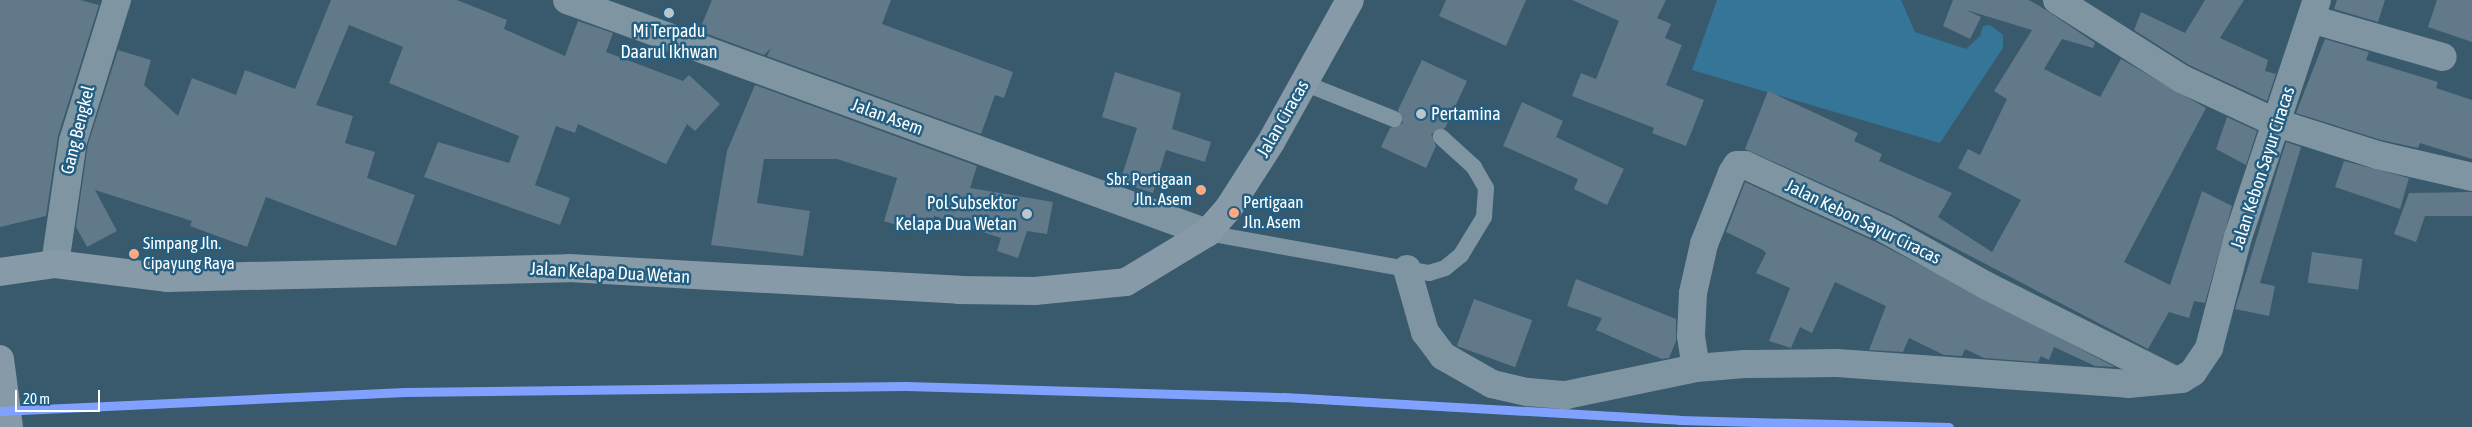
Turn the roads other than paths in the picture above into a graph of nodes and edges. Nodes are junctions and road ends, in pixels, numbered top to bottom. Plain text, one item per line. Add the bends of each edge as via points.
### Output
1 (117, 0) edge
2 (567, 0) edge
3 (1350, 0) edge
4 (2057, 0) edge
5 (2314, 10) edge
6 (2443, 57) dead end
7 (1304, 83) junction
8 (1394, 119) dead end
9 (2277, 123) junction
10 (1440, 137) dead end
11 (2472, 177) edge
12 (1207, 233) junction
13 (56, 264) junction
14 (1407, 269) junction
15 (0, 272) edge
16 (0, 359) edge
17 (1696, 368) junction
18 (2175, 380) junction
19 (9, 427) edge

1 - 13 street, Gang Bengkel via 73,141
2 - 12 street, Jalan Asem
3 - 7 street, Jalan Ciracas
4 - 9 street via 2182,79
5 - 6 street
5 - 9 street, Jalan Kebon Sayur Ciracas
7 - 8 lane
7 - 12 street, Jalan Ciracas via 1272,142
9 - 11 street via 2377,155
9 - 18 street, Jalan Kebon Sayur Ciracas via 2238,237 2209,348 2193,372
10 - 14 lane via 1474,167 1486,188 1484,217 1461,255 1445,268 1429,273
12 - 13 street, Jalan Kelapa Dua Wetan via 1126,282 1035,291 809,284 569,268 168,278
12 - 14 lane
13 - 15 street, Jalan Kelapa Dua Wetan
14 - 17 street, Jalan Kebon Sayur Ciracas via 1417,311 1431,340 1464,371 1492,384 1566,395
16 - 19 street
17 - 18 street, Jalan Kebon Sayur Ciracas via 1837,363 2128,384
17 - 18 street, Jalan Kebon Sayur Ciracas via 1691,335 1692,302 1704,244 1732,173 1737,166 1746,165 1885,229 1985,285

